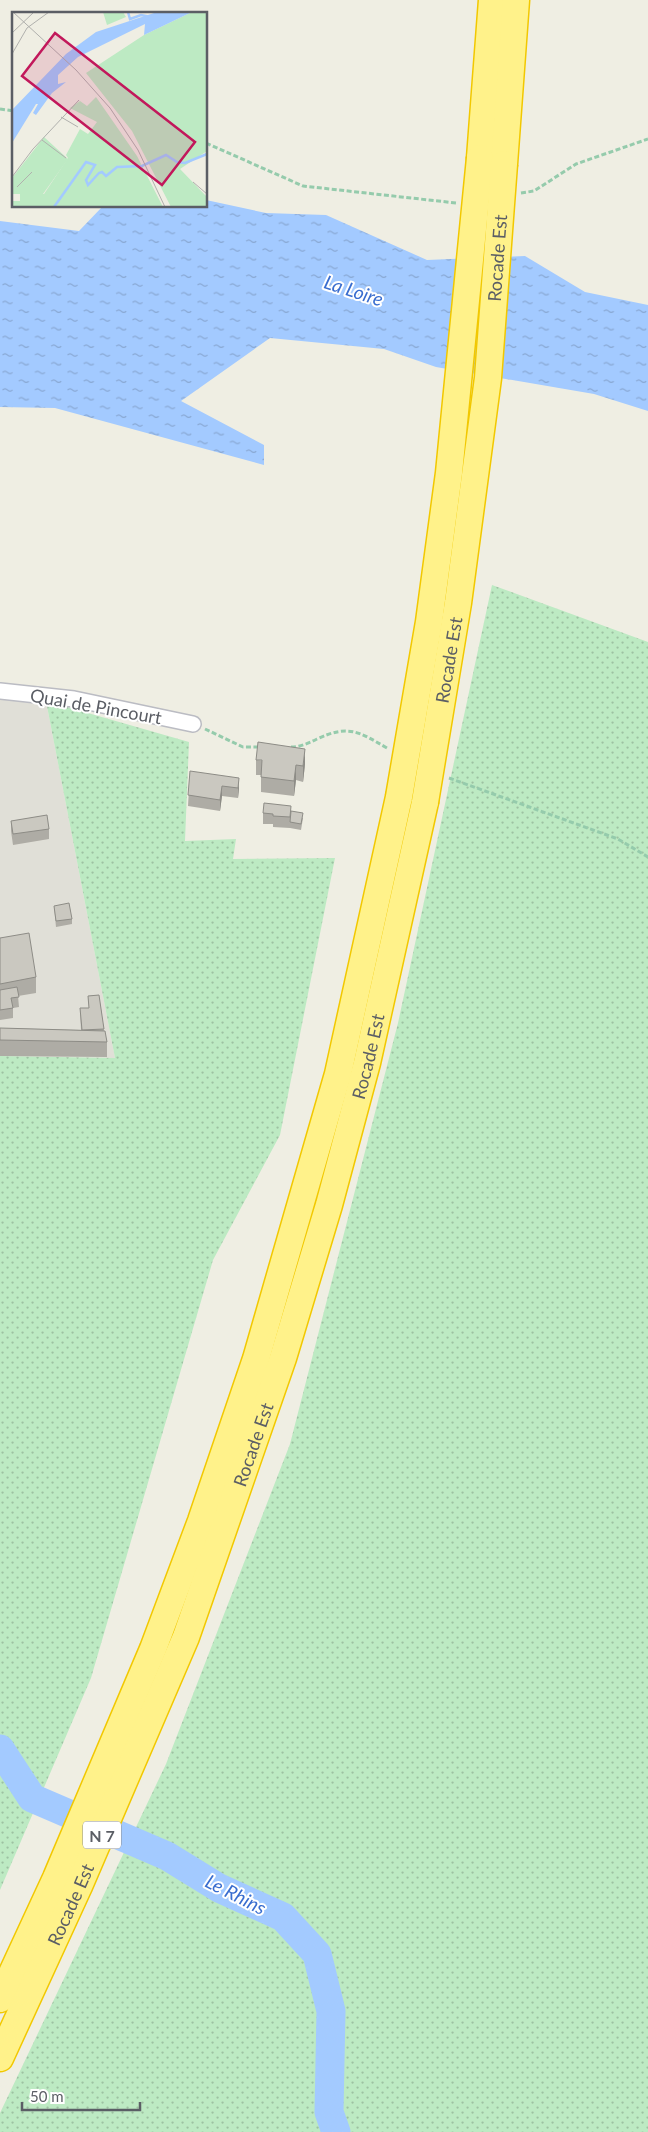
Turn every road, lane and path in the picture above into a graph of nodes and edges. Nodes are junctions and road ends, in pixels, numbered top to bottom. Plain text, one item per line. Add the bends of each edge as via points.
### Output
1 (492, 0) edge
2 (516, 0) edge
3 (648, 138) edge
4 (208, 144) edge
5 (492, 161) junction
6 (516, 194) dead end
7 (462, 202) dead end
8 (0, 691) edge
9 (193, 724) dead end
10 (68, 1882) junction
11 (0, 1999) edge
12 (0, 2058) edge

1 - 5 highway, Rocade Est
2 - 5 highway, Rocade Est
3 - 6 path via 576,164 534,191
4 - 7 path via 303,186 453,204
5 - 10 highway, Rocade Est, bridge via 429,622 399,797 338,1074 256,1359 160,1631 101,1773
5 - 10 highway, Rocade Est / N 7, bridge via 488,378 458,603 424,802 367,1063 283,1358 186,1637 124,1785
8 - 9 street, Quai de Pincourt via 74,699
10 - 11 highway, Rocade Est
10 - 12 highway, Rocade Est

